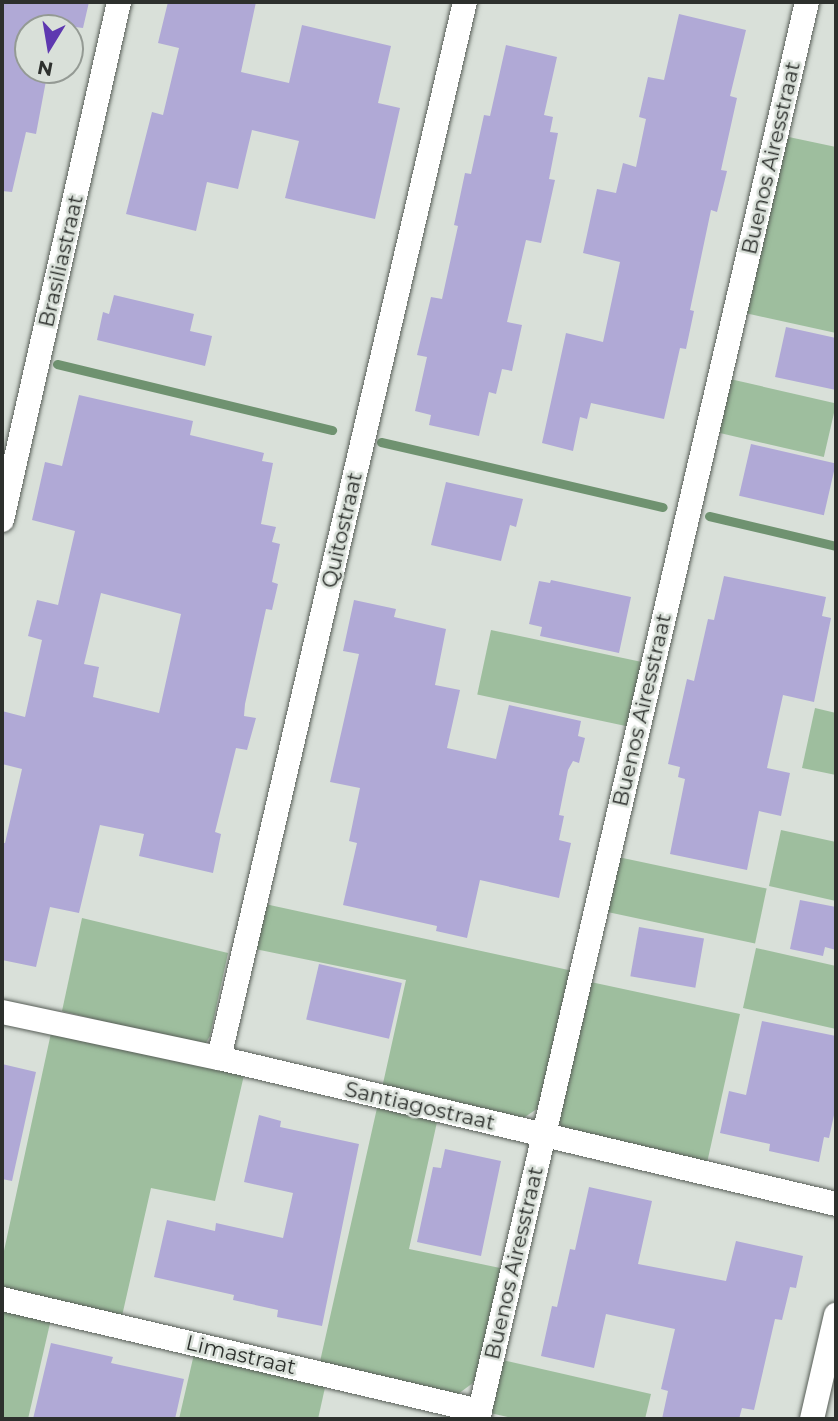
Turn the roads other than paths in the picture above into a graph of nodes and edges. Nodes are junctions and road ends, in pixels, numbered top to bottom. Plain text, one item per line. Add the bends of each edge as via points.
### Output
1 (119, 2) edge
2 (465, 2) edge
3 (807, 2) edge
4 (2, 520) edge
5 (2, 1012) edge
6 (219, 1058) junction
7 (543, 1135) junction
8 (836, 1204) edge
9 (2, 1299) edge
10 (836, 1315) edge
11 (479, 1415) edge
12 (812, 1419) edge

1 - 4 street, Brasiliastraat
2 - 6 street, Quitostraat
3 - 7 street, Buenos Airesstraat
5 - 6 street, Santiagostraat
6 - 7 street, Santiagostraat
7 - 8 street, Santiagostraat
7 - 11 street, Buenos Airesstraat
9 - 11 street, Limastraat
10 - 12 street

